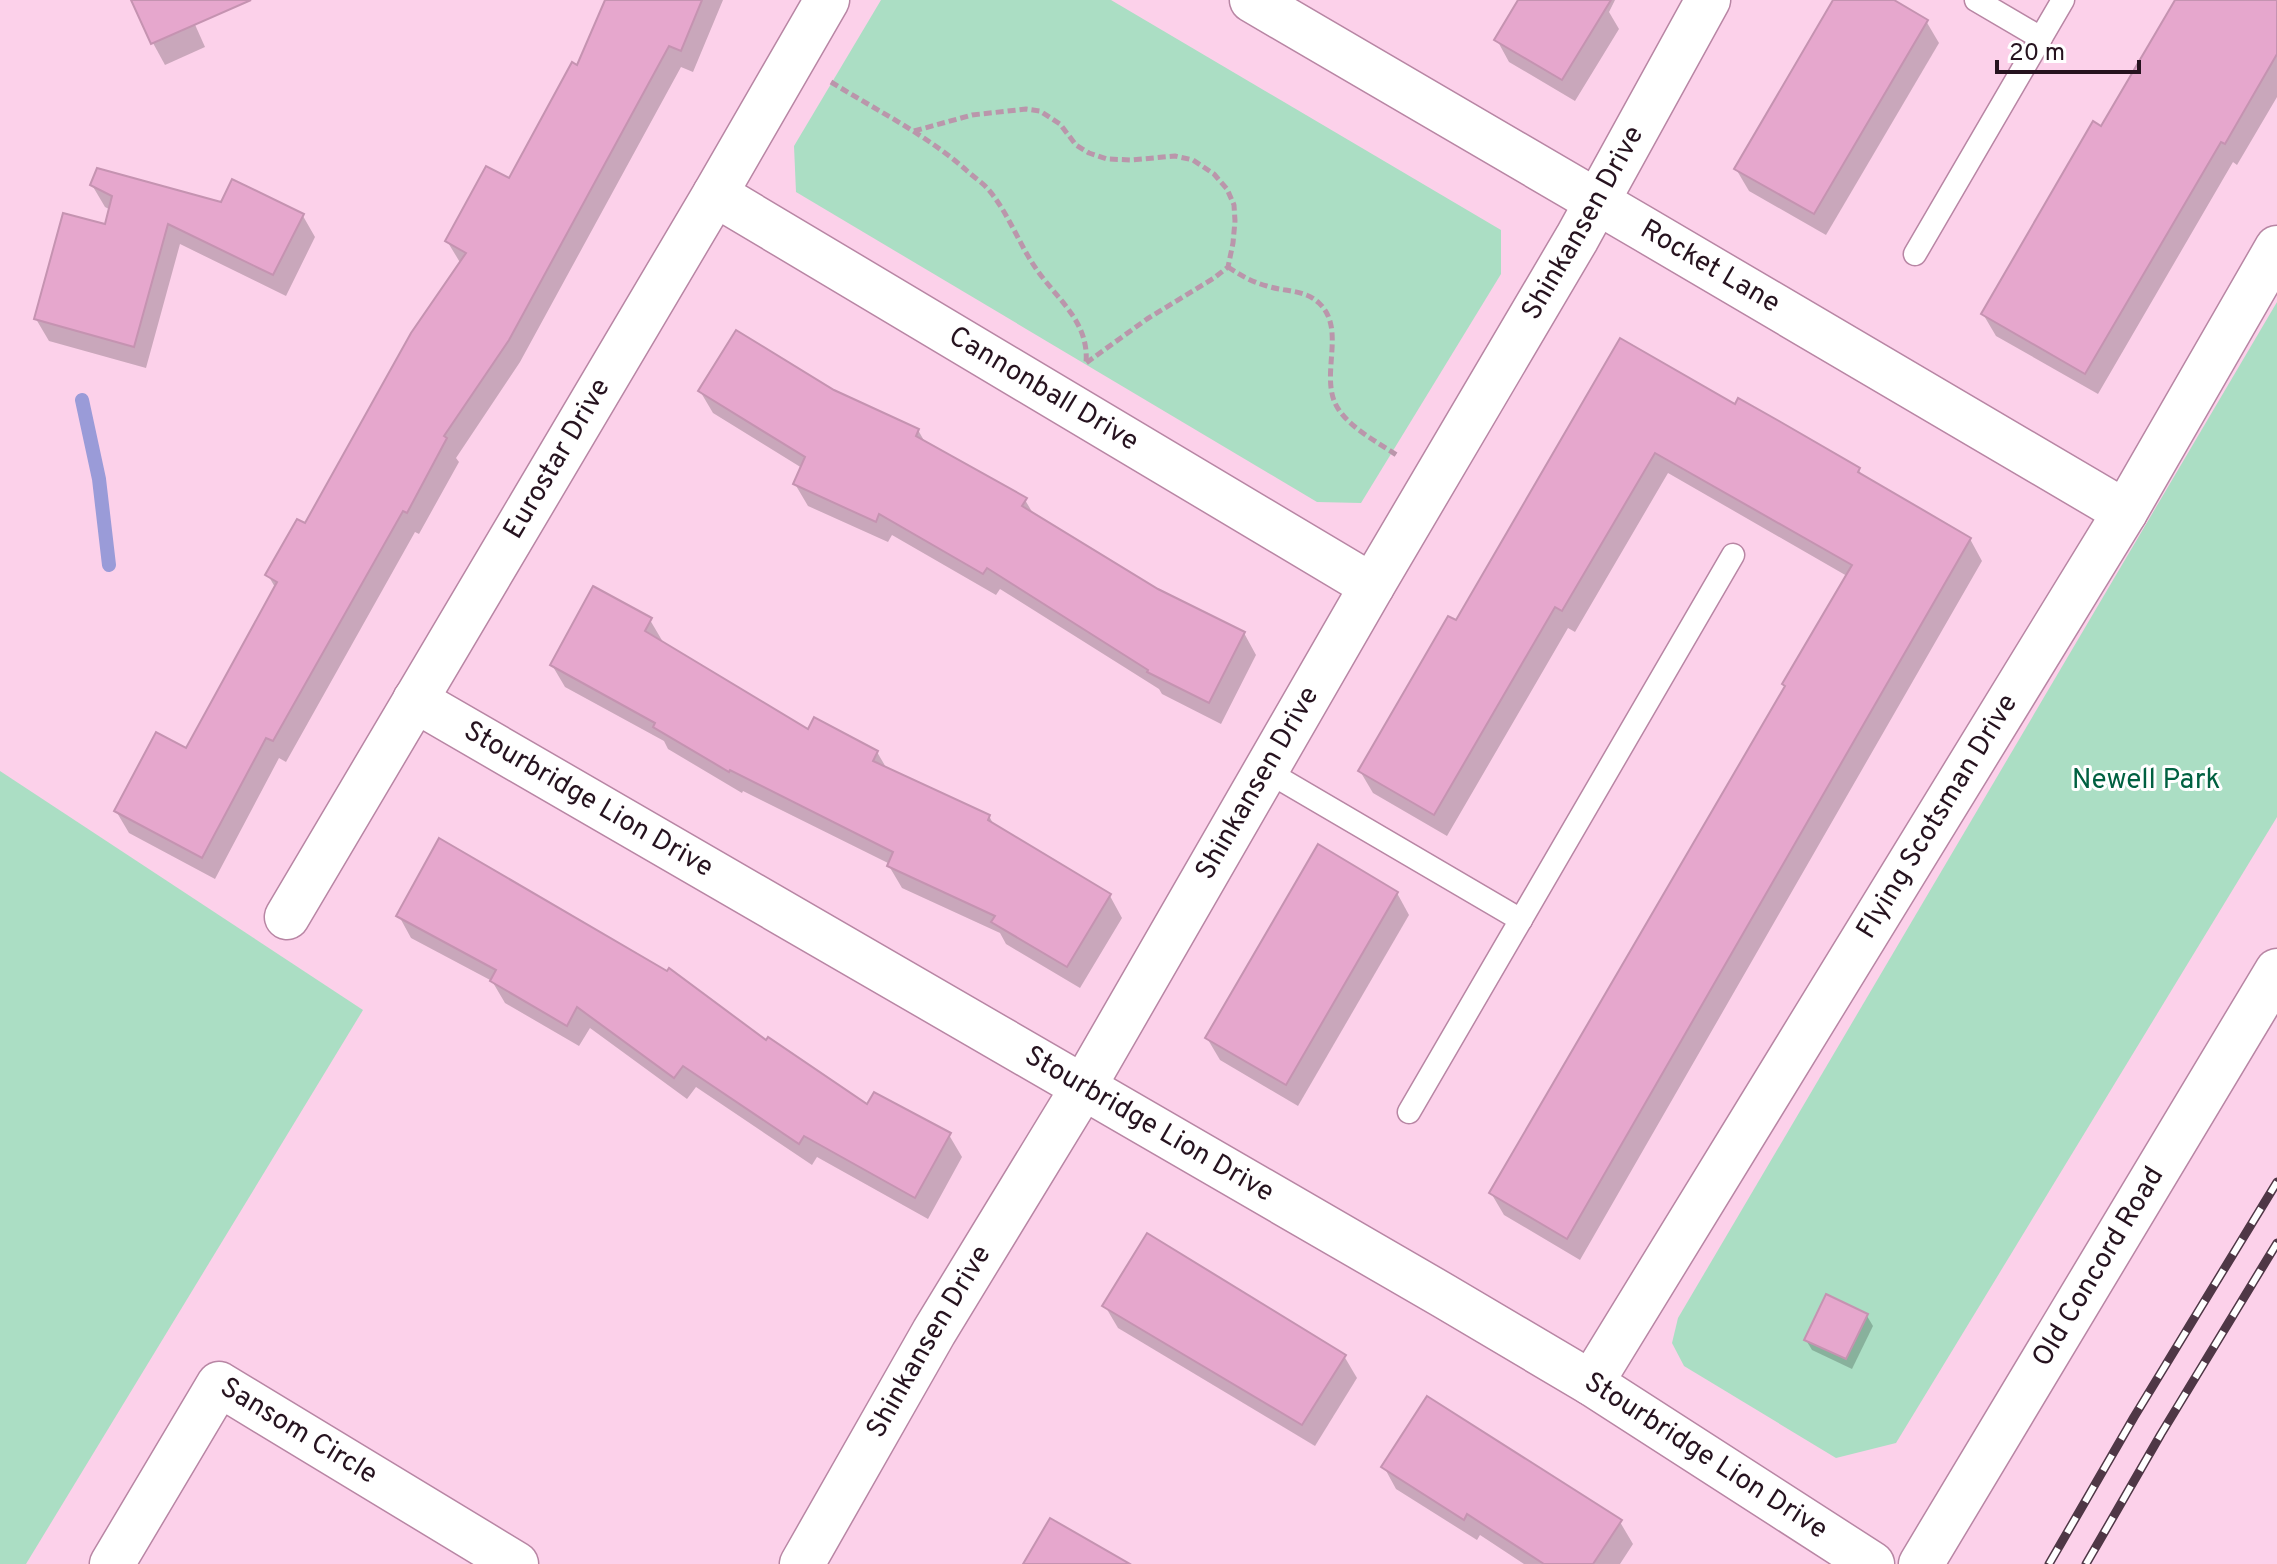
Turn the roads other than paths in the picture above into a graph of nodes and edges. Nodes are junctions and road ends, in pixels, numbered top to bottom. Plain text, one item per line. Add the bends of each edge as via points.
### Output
1 (827, 0) edge
2 (1252, 0) edge
3 (1708, 0) edge
4 (1976, 0) edge
5 (2063, 0) edge
6 (2041, 38) junction
7 (715, 194) junction
8 (1597, 203) junction
9 (2277, 248) edge
10 (1915, 254) dead end
11 (2125, 512) junction
12 (1733, 555) dead end
13 (1372, 586) junction
14 (415, 700) junction
15 (1265, 770) junction
16 (287, 917) dead end
17 (1521, 920) junction
18 (2277, 971) edge
19 (1084, 1086) junction
20 (1409, 1112) dead end
21 (1591, 1383) junction
22 (112, 1564) edge
23 (516, 1564) edge
24 (802, 1564) edge
25 (1872, 1564) edge
26 (1921, 1564) edge

1 - 7 street, Eurostar Drive
2 - 8 street, Rocket Lane
3 - 8 street, Shinkansen Drive
4 - 6 lane
5 - 6 lane
6 - 10 lane
7 - 13 street, Cannonball Drive
7 - 14 street, Eurostar Drive
8 - 11 street, Rocket Lane
8 - 13 street, Shinkansen Drive
9 - 11 street, Flying Scotsman Drive
11 - 21 street, Flying Scotsman Drive
12 - 17 lane
13 - 15 street, Shinkansen Drive
14 - 16 street, Eurostar Drive
14 - 19 street, Stourbridge Lion Drive
15 - 17 lane
15 - 19 street, Shinkansen Drive
17 - 20 lane
18 - 26 street, Old Concord Road
19 - 21 street, Stourbridge Lion Drive
19 - 24 street, Shinkansen Drive via 934,1332
21 - 25 street, Stourbridge Lion Drive
22 - 23 street, Sansom Circle via 219,1384

